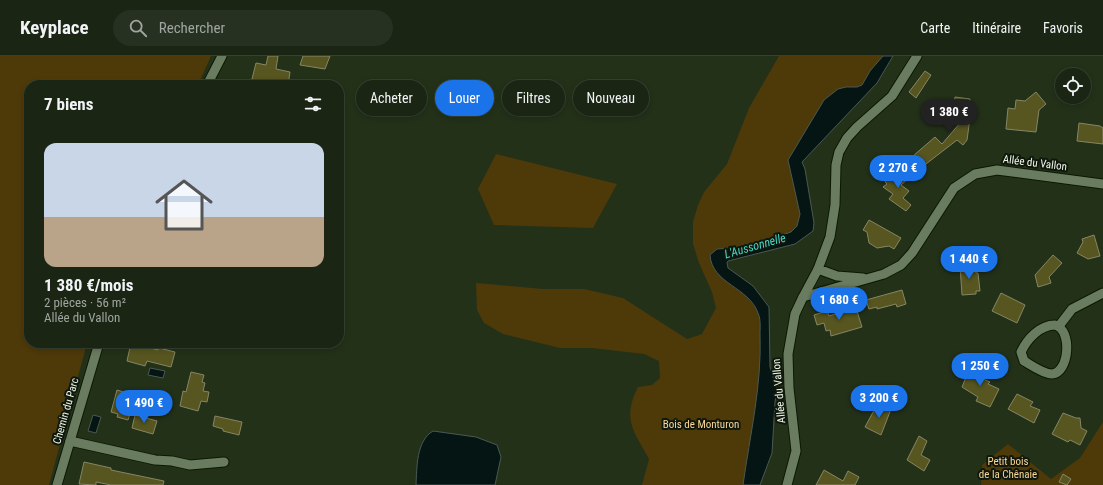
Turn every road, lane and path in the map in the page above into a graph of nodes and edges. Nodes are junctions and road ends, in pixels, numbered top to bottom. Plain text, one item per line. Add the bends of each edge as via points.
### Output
1 (222, 56) edge
2 (917, 56) edge
3 (210, 80) edge
4 (1103, 184) edge
5 (818, 269) junction
6 (868, 278) junction
7 (1103, 293) edge
8 (803, 297) junction
9 (1059, 326) junction
10 (98, 348) edge
11 (70, 441) junction
12 (224, 462) dead end
13 (57, 485) edge
14 (787, 485) edge

1 - 3 street
2 - 5 street, Allée du Vallon via 892,96 857,127 839,152 830,237
4 - 6 street, Allée du Vallon via 997,170 975,174 954,188 907,260 893,270
5 - 6 street, Allée du Vallon via 837,276
5 - 8 street, Allée du Vallon
6 - 8 street, Allée du Vallon
7 - 9 street via 1072,309
8 - 14 street, Allée du Vallon via 795,314 788,354 796,451
9 - 9 street via 1046,326 1037,332 1022,350 1024,361 1047,373 1057,372 1067,348 1065,335
10 - 11 street, Chemin du Parc
11 - 12 street via 190,465
11 - 13 street, Chemin du Parc

